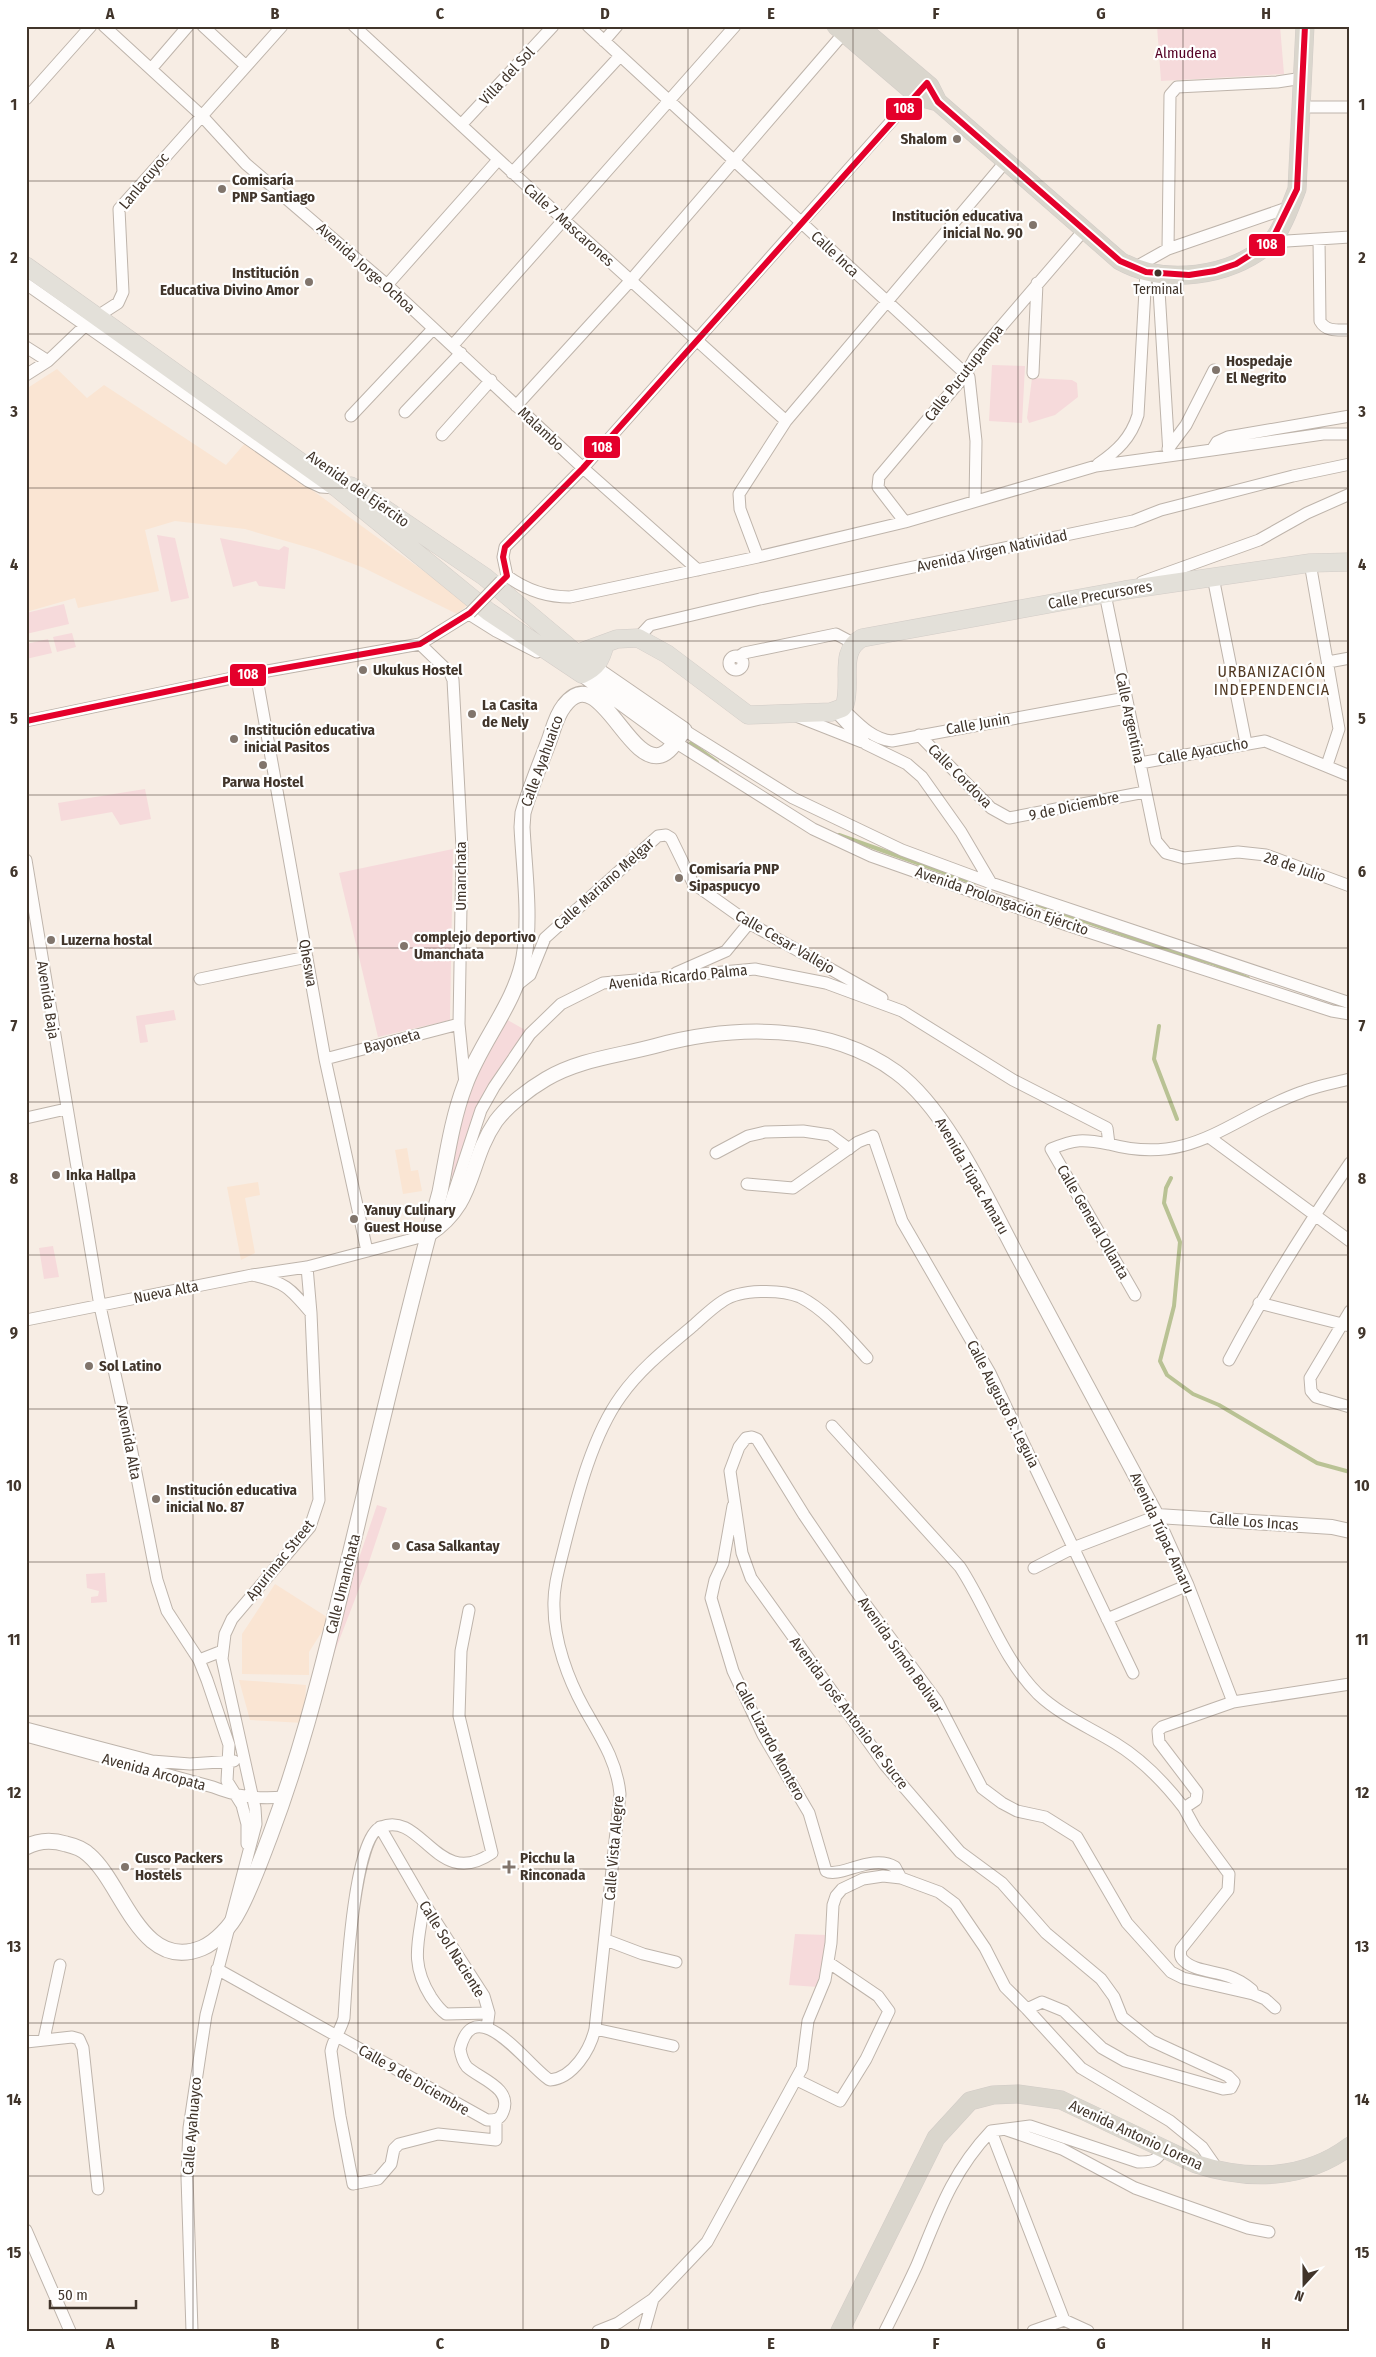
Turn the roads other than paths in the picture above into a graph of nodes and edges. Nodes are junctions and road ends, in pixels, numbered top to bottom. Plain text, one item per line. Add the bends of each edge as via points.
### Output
1 (91, 26) edge
2 (104, 26) edge
3 (188, 26) edge
4 (202, 26) edge
5 (282, 26) edge
6 (354, 26) edge
7 (553, 26) edge
8 (588, 26) edge
9 (617, 26) edge
10 (735, 26) edge
11 (1305, 26) edge
12 (847, 28) edge
13 (604, 41) junction
14 (620, 56) junction
15 (246, 66) junction
16 (151, 69) junction
17 (1303, 78) junction
18 (921, 88) junction
19 (26, 99) edge
20 (670, 101) junction
21 (1301, 107) junction
22 (1350, 107) edge
23 (202, 116) junction
24 (461, 125) junction
25 (498, 160) junction
26 (734, 161) junction
27 (1006, 161) junction
28 (512, 172) junction
29 (1290, 207) junction
30 (564, 220) junction
31 (802, 223) junction
32 (1085, 229) junction
33 (1350, 238) edge
34 (1319, 239) junction
35 (1271, 242) junction
36 (1168, 249) junction
37 (26, 254) edge
38 (26, 266) edge
39 (1146, 272) junction
40 (631, 280) junction
41 (1037, 283) junction
42 (26, 284) edge
43 (386, 285) junction
44 (888, 302) junction
45 (96, 318) junction
46 (433, 329) junction
47 (1350, 330) edge
48 (697, 340) junction
49 (26, 347) edge
50 (457, 349) junction
51 (48, 361) junction
52 (1214, 370) dead end
53 (1033, 373) dead end
54 (966, 374) junction
55 (26, 375) edge
56 (490, 380) junction
57 (516, 406) junction
58 (406, 412) dead end
59 (351, 416) dead end
60 (1350, 416) edge
61 (786, 421) junction
62 (1350, 434) edge
63 (442, 435) dead end
64 (1212, 450) junction
65 (1168, 452) junction
66 (1350, 464) edge
67 (1096, 466) junction
68 (583, 468) junction
69 (1350, 494) edge
70 (975, 500) junction
71 (905, 522) junction
72 (758, 557) junction
73 (1350, 562) edge
74 (1310, 563) junction
75 (698, 570) junction
76 (1214, 577) junction
77 (504, 579) junction
78 (1125, 590) junction
79 (1105, 594) junction
80 (469, 613) junction
81 (638, 638) junction
82 (853, 643) junction
83 (420, 644) junction
84 (738, 656) dead end
85 (1350, 658) edge
86 (1328, 662) junction
87 (580, 665) junction
88 (256, 673) junction
89 (1126, 698) junction
90 (838, 710) junction
91 (789, 714) junction
92 (26, 721) edge
93 (684, 730) junction
94 (919, 735) junction
95 (675, 742) junction
96 (1246, 743) junction
97 (866, 744) junction
98 (1140, 762) junction
99 (1327, 766) junction
100 (1350, 776) edge
101 (1144, 792) junction
102 (1003, 816) joint
103 (666, 835) joint
104 (1156, 841) joint
105 (26, 860) edge
106 (991, 883) junction
107 (1350, 886) edge
108 (749, 923) junction
109 (307, 957) junction
110 (665, 977) junction
111 (200, 979) dead end
112 (514, 988) junction
113 (1350, 1003) edge
114 (902, 1011) junction
115 (1350, 1014) edge
116 (459, 1024) junction
117 (325, 1059) junction
118 (1350, 1079) edge
119 (465, 1084) junction
120 (66, 1109) junction
121 (26, 1118) edge
122 (1209, 1137) junction
123 (1109, 1144) junction
124 (849, 1149) junction
125 (716, 1153) dead end
126 (1350, 1163) edge
127 (747, 1184) dead end
128 (1314, 1214) junction
129 (443, 1226) junction
130 (428, 1235) junction
131 (1350, 1242) edge
132 (367, 1251) junction
133 (307, 1267) junction
134 (252, 1275) junction
135 (1135, 1295) dead end
136 (1258, 1304) junction
137 (100, 1306) junction
138 (1350, 1311) edge
139 (311, 1313) junction
140 (26, 1320) edge
141 (1346, 1325) edge
142 (867, 1358) dead end
143 (1229, 1360) dead end
144 (1350, 1407) edge
145 (832, 1426) dead end
146 (734, 1497) junction
147 (1157, 1516) junction
148 (1350, 1531) edge
149 (1073, 1548) junction
150 (742, 1553) junction
151 (723, 1563) junction
152 (1034, 1568) dead end
153 (1188, 1585) junction
154 (469, 1610) dead end
155 (1107, 1619) junction
156 (222, 1651) junction
157 (199, 1660) junction
158 (1133, 1673) dead end
159 (1350, 1684) edge
160 (1231, 1696) junction
161 (26, 1728) edge
162 (26, 1736) edge
163 (244, 1760) junction
164 (229, 1762) junction
165 (237, 1796) junction
166 (284, 1798) junction
167 (252, 1799) junction
168 (1184, 1808) junction
169 (380, 1827) junction
170 (26, 1847) edge
171 (244, 1868) junction
172 (901, 1878) junction
173 (424, 1903) junction
174 (230, 1924) junction
175 (606, 1940) junction
176 (676, 1962) dead end
177 (828, 1962) junction
178 (60, 1965) dead end
179 (217, 1969) junction
180 (1252, 1994) junction
181 (1275, 2008) dead end
182 (1027, 2009) junction
183 (489, 2013) junction
184 (488, 2028) junction
185 (595, 2029) junction
186 (336, 2036) junction
187 (44, 2039) junction
188 (26, 2042) edge
189 (673, 2046) dead end
190 (797, 2080) junction
191 (496, 2120) junction
192 (1005, 2129) junction
193 (991, 2131) junction
194 (1350, 2146) edge
195 (1163, 2149) junction
196 (1219, 2172) junction
197 (98, 2189) dead end
198 (26, 2230) edge
199 (1269, 2232) dead end
200 (654, 2299) junction
201 (1064, 2320) junction
202 (70, 2331) edge
203 (192, 2331) edge
204 (598, 2331) edge
205 (644, 2331) edge
206 (840, 2331) edge
207 (885, 2331) edge
208 (1033, 2331) edge
209 (1088, 2331) edge

1 - 19 street
2 - 16 street, Avenida Jorge Ochoa
3 - 16 street
4 - 15 street
5 - 15 street, Lanlacuyoc
6 - 24 street, Calle 7 Mascarones
7 - 24 street, Villa del Sol
8 - 13 street, Calle Inca
9 - 13 street
10 - 20 street
11 - 17 highway
12 - 18 highway
12 - 26 street
13 - 14 street, Calle Inca
14 - 20 street, Calle Inca
14 - 28 street
15 - 23 street, Lanlacuyoc
16 - 23 street, Avenida Jorge Ochoa
17 - 21 highway
17 - 36 street via 1177,87 1172,91
18 - 27 highway
18 - 31 street
20 - 26 street, Calle Inca
20 - 30 street
21 - 22 street
21 - 29 highway via 1297,188
23 - 43 street, Avenida Jorge Ochoa via 246,164
23 - 45 street, Lanlacuyoc via 119,209 124,292 121,300
24 - 25 street, Calle 7 Mascarones
25 - 28 street, Calle 7 Mascarones
25 - 43 street
26 - 31 street, Calle Inca
26 - 40 street
27 - 32 highway
27 - 44 street
28 - 30 street, Calle 7 Mascarones
29 - 35 highway
29 - 36 street
30 - 40 street, Calle 7 Mascarones
30 - 50 street
31 - 44 street, Calle Inca
31 - 48 street
32 - 39 highway via 1120,261
32 - 41 street, Calle Pucutupampa
33 - 34 street
34 - 35 street
34 - 47 street via 1320,321 1329,330
35 - 39 highway via 1236,264 1215,270 1189,275
36 - 39 street
37 - 45 main road, Avenida del Ejército
38 - 45 main road, Avenida del Ejército
39 - 65 street
39 - 67 street via 1138,415 1133,431
40 - 48 street, Calle 7 Mascarones
40 - 57 street
41 - 53 street
41 - 54 street, Calle Pucutupampa via 975,357
42 - 45 street, Avenida del Ejército
43 - 46 street, Avenida Jorge Ochoa
44 - 54 street, Calle Inca
44 - 61 street
45 - 51 street, Lanlacuyoc
45 - 87 main road, Avenida del Ejército via 337,488 482,607
45 - 87 main road, Avenida del Ejército via 485,576
46 - 50 street, Avenida Jorge Ochoa
46 - 59 street
48 - 61 street, Calle 7 Mascarones
48 - 68 street
49 - 51 street
50 - 56 street, Malambo
50 - 58 street
51 - 55 street, Lanlacuyoc
52 - 65 street
54 - 70 street via 969,377 976,441
54 - 71 street, Calle Pucutupampa via 879,477 878,487
56 - 57 street, Malambo
56 - 63 street
57 - 68 street, Malambo
60 - 64 street via 1228,437 1217,442
61 - 72 street via 739,494 740,509
62 - 64 street via 1323,434
64 - 65 street
65 - 67 street
66 - 81 street, Avenida Virgen Natividad via 1161,510 1133,521 650,625
67 - 70 street
68 - 75 street, Malambo
68 - 77 street via 505,547
69 - 78 street via 1259,540
70 - 71 street
71 - 72 street
72 - 75 street
73 - 74 main road, Calle Precursores
74 - 76 main road, Calle Precursores
74 - 86 street
75 - 77 street via 570,597 550,597
76 - 78 main road, Calle Precursores
76 - 96 street
77 - 80 street, bridge
78 - 79 main road, Calle Precursores
79 - 82 main road, Calle Precursores via 862,638
79 - 89 street, Calle Argentina
80 - 83 street
80 - 87 street via 496,632 567,670
81 - 87 main road via 605,644
81 - 91 main road via 667,654 745,713 751,716
82 - 84 street via 836,634
82 - 90 main road via 848,651 847,698
83 - 88 street
83 - 116 street, Umanchata via 450,673 452,680 462,848
85 - 86 street
86 - 99 street via 1339,729
87 - 93 main road, Avenida del Ejército
87 - 95 main road, Avenida del Ejército
88 - 92 street
88 - 109 street, Qheswa
89 - 94 street, Calle Junin
89 - 98 street, Calle Argentina
90 - 91 main road
90 - 94 street, Calle Junin via 880,740 892,741
90 - 97 street
91 - 97 street
93 - 95 main road, Calle Ayahuaico
93 - 106 street, Avenida Prolongación Ejército via 793,798 902,850
94 - 102 street, Calle Cordova via 991,808
95 - 112 main road, Calle Ayahuaico via 661,754 650,755 636,746 596,699 580,695 564,706 524,813 527,933 524,958
95 - 115 street, Avenida Prolongación Ejército via 813,829 871,856 1174,960
96 - 98 street, Calle Ayacucho
96 - 99 street, Calle Ayacucho via 1265,741
97 - 106 street via 907,764 922,776
98 - 101 street, Calle Argentina
99 - 100 street, Calle Ayacucho
101 - 102 street, 9 de Diciembre via 1018,818
101 - 104 street, Calle Argentina
103 - 108 street, Calle Cesar Vallejo via 671,838 694,884
103 - 112 street, Calle Mariano Melgar via 658,836 544,938 530,975
104 - 107 street, 28 de Julio via 1166,853 1184,858 1238,852 1266,855
105 - 120 street, Avenida Baja
106 - 113 street, Avenida Prolongación Ejército
108 - 110 street via 726,952
108 - 114 street, Calle Cesar Vallejo
109 - 111 street
109 - 117 street, Qheswa
110 - 114 street, Avenida Ricardo Palma via 755,969 826,983
110 - 129 street, Avenida Ricardo Palma via 603,983 561,1004 530,1034 481,1110
112 - 119 main road, Calle Ayahuaico
114 - 123 street, Avenida Ricardo Palma via 1013,1080 1107,1128
116 - 117 street, Bayoneta
116 - 119 street, Umanchata
117 - 132 street, Qheswa
118 - 122 street via 1301,1092
119 - 130 main road, Umanchata
120 - 121 street
120 - 137 street, Avenida Alta
122 - 123 street via 1157,1152 1133,1151
122 - 128 street
123 - 135 street, Calle General Ollanta via 1071,1140 1051,1149
124 - 125 street via 830,1135 803,1131 764,1132 748,1136
124 - 127 street via 792,1188
124 - 149 street, Calle Augusto B. Leguia via 873,1136 902,1221 990,1373
126 - 128 street
128 - 131 street
128 - 136 street
129 - 130 street, Avenida Túpac Amaru
129 - 147 street, Avenida Túpac Amaru via 468,1191 482,1147 497,1120 547,1078 585,1062 691,1036 722,1033 760,1032 816,1037 854,1049 898,1073 920,1093 942,1121
130 - 132 street, Nueva Alta
130 - 166 main road, Calle Umanchata via 312,1708
132 - 133 street, Nueva Alta
133 - 134 street, Nueva Alta
133 - 139 street, Apurimac Street
134 - 137 street, Nueva Alta
134 - 139 street via 276,1280 293,1291
136 - 141 street
136 - 143 street
137 - 140 street, Nueva Alta
137 - 157 street, Avenida Alta via 157,1580 167,1611
138 - 141 street
139 - 156 street, Apurimac Street via 319,1500 316,1514 310,1527 232,1619
141 - 144 street via 1310,1378 1310,1384 1316,1397
142 - 175 street, Calle Vista Alegre via 827,1317 799,1297 772,1291 742,1293 724,1300 651,1361 620,1397 600,1435 576,1502 554,1588 554,1608 556,1632 572,1682 606,1744 618,1779 619,1809
145 - 168 street via 960,1567 1015,1666 1037,1693 1060,1711 1137,1758
146 - 150 street
146 - 151 street, Calle Lizardo Montero
146 - 180 street, Avenida Simón Bolivar via 730,1470 739,1447 746,1438 758,1439 804,1515 937,1702 982,1788 1017,1811 1045,1817 1077,1837 1128,1923 1171,1972 1183,1978
147 - 148 street, Calle Los Incas via 1332,1527
147 - 149 street
147 - 153 street, Avenida Túpac Amaru
149 - 152 street
149 - 155 street, Calle Augusto B. Leguia
150 - 151 street
150 - 182 street, Avenida José Antonio de Sucre via 752,1578 885,1765 960,1852 1002,1883 1046,1933 1101,1979 1114,1997 1122,2017 1152,2041 1228,2076 1234,2082 1231,2088 1223,2089 1125,2061 1102,2048 1064,2011 1042,2002
151 - 172 street, Calle Lizardo Montero via 714,1580 711,1598 733,1672 763,1735 810,1813 824,1869 834,1874 868,1864 886,1863 895,1867
153 - 155 street
153 - 160 street, Avenida Túpac Amaru
154 - 169 street via 461,1650 459,1716 492,1853 470,1864 457,1864 407,1829 393,1824
155 - 158 street, Calle Augusto B. Leguia
156 - 157 street
156 - 163 street, Apurimac Street via 225,1682
157 - 164 street, Avenida Alta via 229,1745
159 - 160 street
160 - 168 street via 1158,1731 1159,1742 1198,1792 1196,1800
161 - 164 street, Avenida Arcopata via 152,1761 190,1764
162 - 165 street, Avenida Arcopata
163 - 164 street, Avenida Arcopata
163 - 167 street, Apurimac Street
164 - 165 street, Avenida Alta via 227,1781
165 - 167 street, Avenida Arcopata
165 - 171 street, Apurimac Street via 247,1824
166 - 167 street, Avenida Arcopata
166 - 174 main road, Calle Umanchata via 252,1883
167 - 171 street, Apurimac Street via 255,1834
168 - 180 street via 1229,1874 1230,1884 1180,1954 1183,1961 1195,1967 1246,1985
169 - 173 street, Calle Sol Naciente
169 - 186 street via 372,1832 363,1857 347,1950 344,2018
170 - 174 main road via 45,1841 59,1842 88,1853 148,1939 159,1947 181,1951 203,1948
171 - 174 street, Apurimac Street
172 - 177 street via 863,1879 838,1892 833,1904
172 - 182 street via 939,1892 955,1904 985,1948 1005,1988
173 - 183 street, Calle Sol Naciente via 484,1996
173 - 183 street via 416,1961 422,1984 446,2014
174 - 179 street, Calle Ayahuayco
175 - 176 street
175 - 185 street, Calle Vista Alegre
177 - 190 street via 824,1985 808,2021
177 - 190 street via 878,1996 889,2011 866,2059 840,2101
178 - 187 street
179 - 186 street, Calle 9 de Diciembre
179 - 203 street, Calle Ayahuayco via 206,2015 189,2128 187,2177
180 - 181 street, Avenida Simón Bolivar
182 - 196 street via 1081,2068 1170,2122 1202,2147
183 - 184 street, Calle Sol Naciente
184 - 185 street, Calle Vista Alegre via 500,2033 550,2080 565,2076 578,2062
184 - 191 street via 468,2032 460,2048 467,2066 499,2089 504,2100 503,2113
185 - 189 street
186 - 191 street, Calle 9 de Diciembre via 477,2116
186 - 191 street via 331,2051 333,2073 354,2184 378,2179 391,2164 394,2149 399,2144 438,2134 496,2140
187 - 188 street
187 - 197 street via 72,2037 79,2039 83,2048
190 - 200 street via 707,2242
192 - 193 street
192 - 195 street via 1030,2126 1138,2162 1152,2162 1159,2158
192 - 199 street via 1062,2149 1135,2188 1248,2228
193 - 201 street
193 - 207 street via 963,2163 938,2210 916,2267
194 - 196 highway, Avenida Antonio Lorena via 1320,2163 1287,2173 1250,2175
195 - 196 highway, Avenida Antonio Lorena
195 - 206 highway, Avenida Antonio Lorena via 1061,2100 1035,2095 993,2095 970,2101 936,2138 918,2169
198 - 202 street
200 - 204 street via 618,2323
200 - 205 street
201 - 208 street
201 - 209 street

